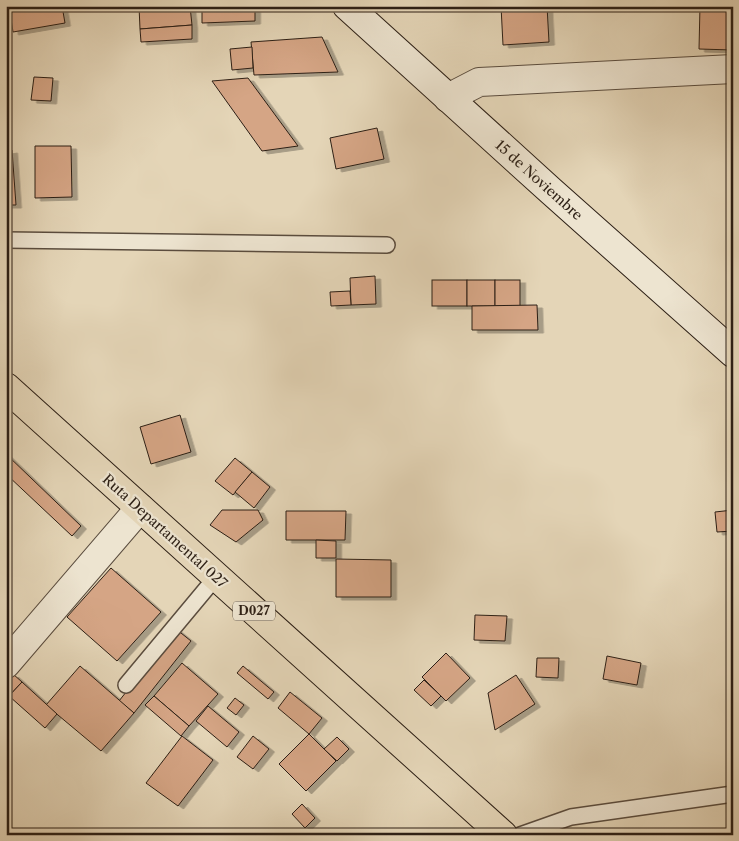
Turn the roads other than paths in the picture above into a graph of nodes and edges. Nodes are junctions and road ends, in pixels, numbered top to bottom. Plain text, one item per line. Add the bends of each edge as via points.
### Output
1 (347, 6) edge
2 (733, 69) edge
3 (448, 98) junction
4 (6, 240) edge
5 (387, 245) dead end
6 (733, 353) edge
7 (6, 387) edge
8 (140, 508) junction
9 (216, 577) junction
10 (6, 664) edge
11 (126, 685) dead end
12 (733, 794) edge
13 (503, 835) edge
14 (520, 835) edge

1 - 3 street, 15 de Noviembre
2 - 3 street via 479,82
3 - 6 street, 15 de Noviembre
4 - 5 lane
7 - 8 main road, Ruta Departamental 027 / D027
8 - 9 main road, Ruta Departamental 027 / D027
8 - 10 street
9 - 11 lane
9 - 13 main road, Ruta Departamental 027 / D027
12 - 14 lane via 571,816

